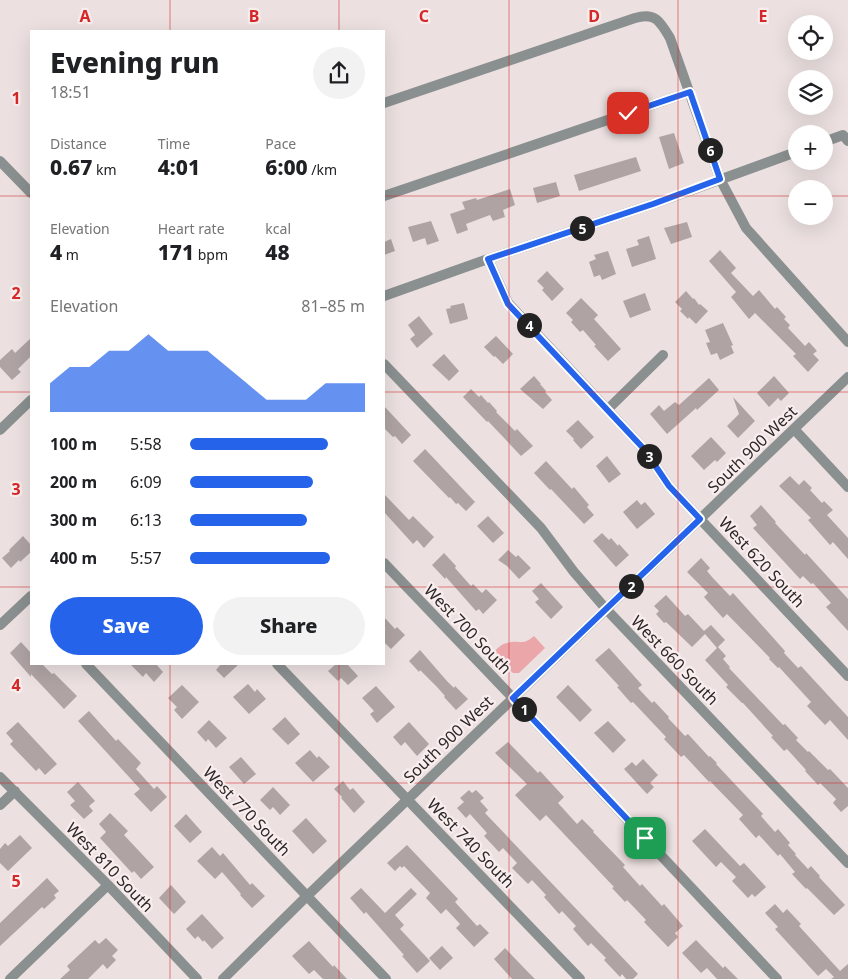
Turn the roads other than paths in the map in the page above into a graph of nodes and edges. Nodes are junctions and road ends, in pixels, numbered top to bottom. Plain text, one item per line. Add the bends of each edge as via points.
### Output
1 (690, 92) junction
2 (385, 103) edge
3 (788, 155) edge
4 (0, 160) edge
5 (720, 179) junction
6 (30, 192) edge
7 (385, 196) edge
8 (488, 259) junction
9 (385, 296) edge
10 (848, 342) edge
11 (664, 355) dead end
12 (385, 365) edge
13 (848, 377) edge
14 (30, 401) edge
15 (608, 409) junction
16 (794, 429) junction
17 (0, 430) edge
18 (848, 487) edge
19 (700, 519) junction
20 (385, 564) edge
21 (30, 601) edge
22 (606, 609) junction
23 (0, 625) edge
24 (87, 665) edge
25 (278, 665) edge
26 (848, 676) edge
27 (513, 698) junction
28 (0, 777) edge
29 (15, 791) junction
30 (407, 799) junction
31 (0, 805) edge
32 (848, 863) edge
33 (108, 885) junction
34 (307, 896) junction
35 (10, 979) edge
36 (197, 979) edge
37 (223, 979) edge
38 (386, 979) edge
39 (580, 979) edge
40 (777, 979) edge

1 - 2 street via 663,26 656,18 645,15
1 - 5 street
1 - 7 street
3 - 5 street
4 - 6 street
5 - 8 street
5 - 10 street via 746,228
8 - 9 street
8 - 15 street, West 620 South via 508,304
11 - 15 street
12 - 22 street, West 660 South via 541,528
13 - 16 street, South 900 West
14 - 17 street
15 - 19 street, West 620 South via 644,449 669,486
16 - 18 street
16 - 19 street, South 900 West
19 - 22 street, South 900 West
19 - 26 street, West 620 South
20 - 27 street, West 700 South
21 - 23 street
22 - 27 street, South 900 West
22 - 32 street, West 660 South
24 - 34 street, West 770 South
25 - 30 street, West 740 South
27 - 30 street, South 900 West
27 - 40 street, West 700 South
28 - 29 street, West 810 South
29 - 31 street
29 - 33 street, West 810 South
30 - 34 street, South 900 West
30 - 39 street, West 740 South
33 - 35 street
33 - 36 street, West 810 South
34 - 37 street, South 900 West
34 - 38 street, West 770 South

